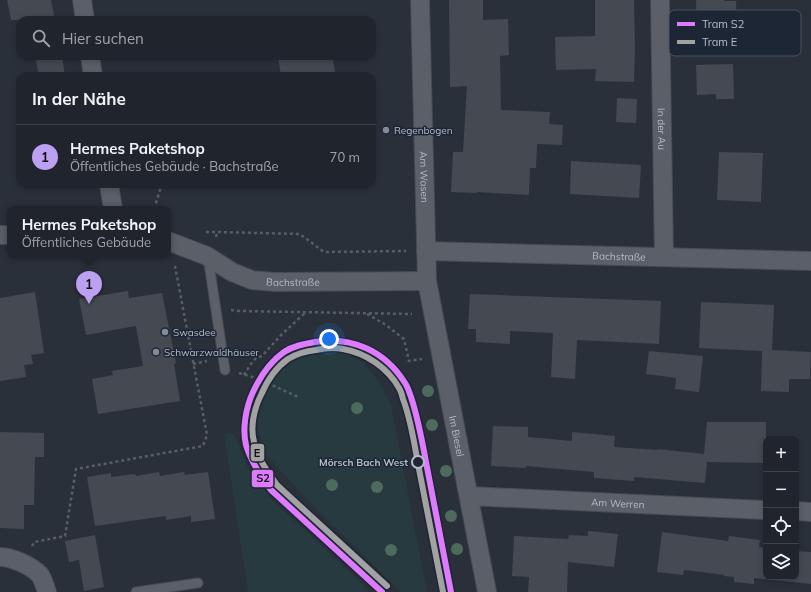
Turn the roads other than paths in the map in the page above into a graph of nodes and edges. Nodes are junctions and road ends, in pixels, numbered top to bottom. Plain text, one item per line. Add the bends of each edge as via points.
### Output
1 (82, 0) edge
2 (420, 0) edge
3 (660, 0) edge
4 (84, 16) edge
5 (91, 60) edge
6 (92, 72) edge
7 (110, 188) edge
8 (113, 206) edge
9 (171, 242) edge
10 (426, 251) junction
11 (207, 256) junction
12 (664, 257) junction
13 (811, 261) edge
14 (427, 281) junction
15 (225, 370) road end
16 (469, 496) junction
17 (763, 510) edge
18 (799, 511) edge
19 (811, 512) edge
20 (0, 557) edge
21 (198, 583) dead end
22 (47, 592) edge
23 (136, 592) edge
24 (487, 592) edge

1 - 4 street
2 - 10 street, Am Wasen
3 - 12 street, In der Au
5 - 6 street
7 - 8 street
9 - 11 street, Bachstraße
10 - 12 street, Bachstraße
10 - 14 street, Am Wasen
11 - 14 street, Bachstraße via 232,272 259,281
11 - 15 lane
12 - 13 street, Bachstraße
14 - 16 street, Im Biesel
16 - 17 street, Am Werren
16 - 24 street, Im Biesel
18 - 19 street
20 - 22 street via 25,564 40,575
21 - 23 lane

